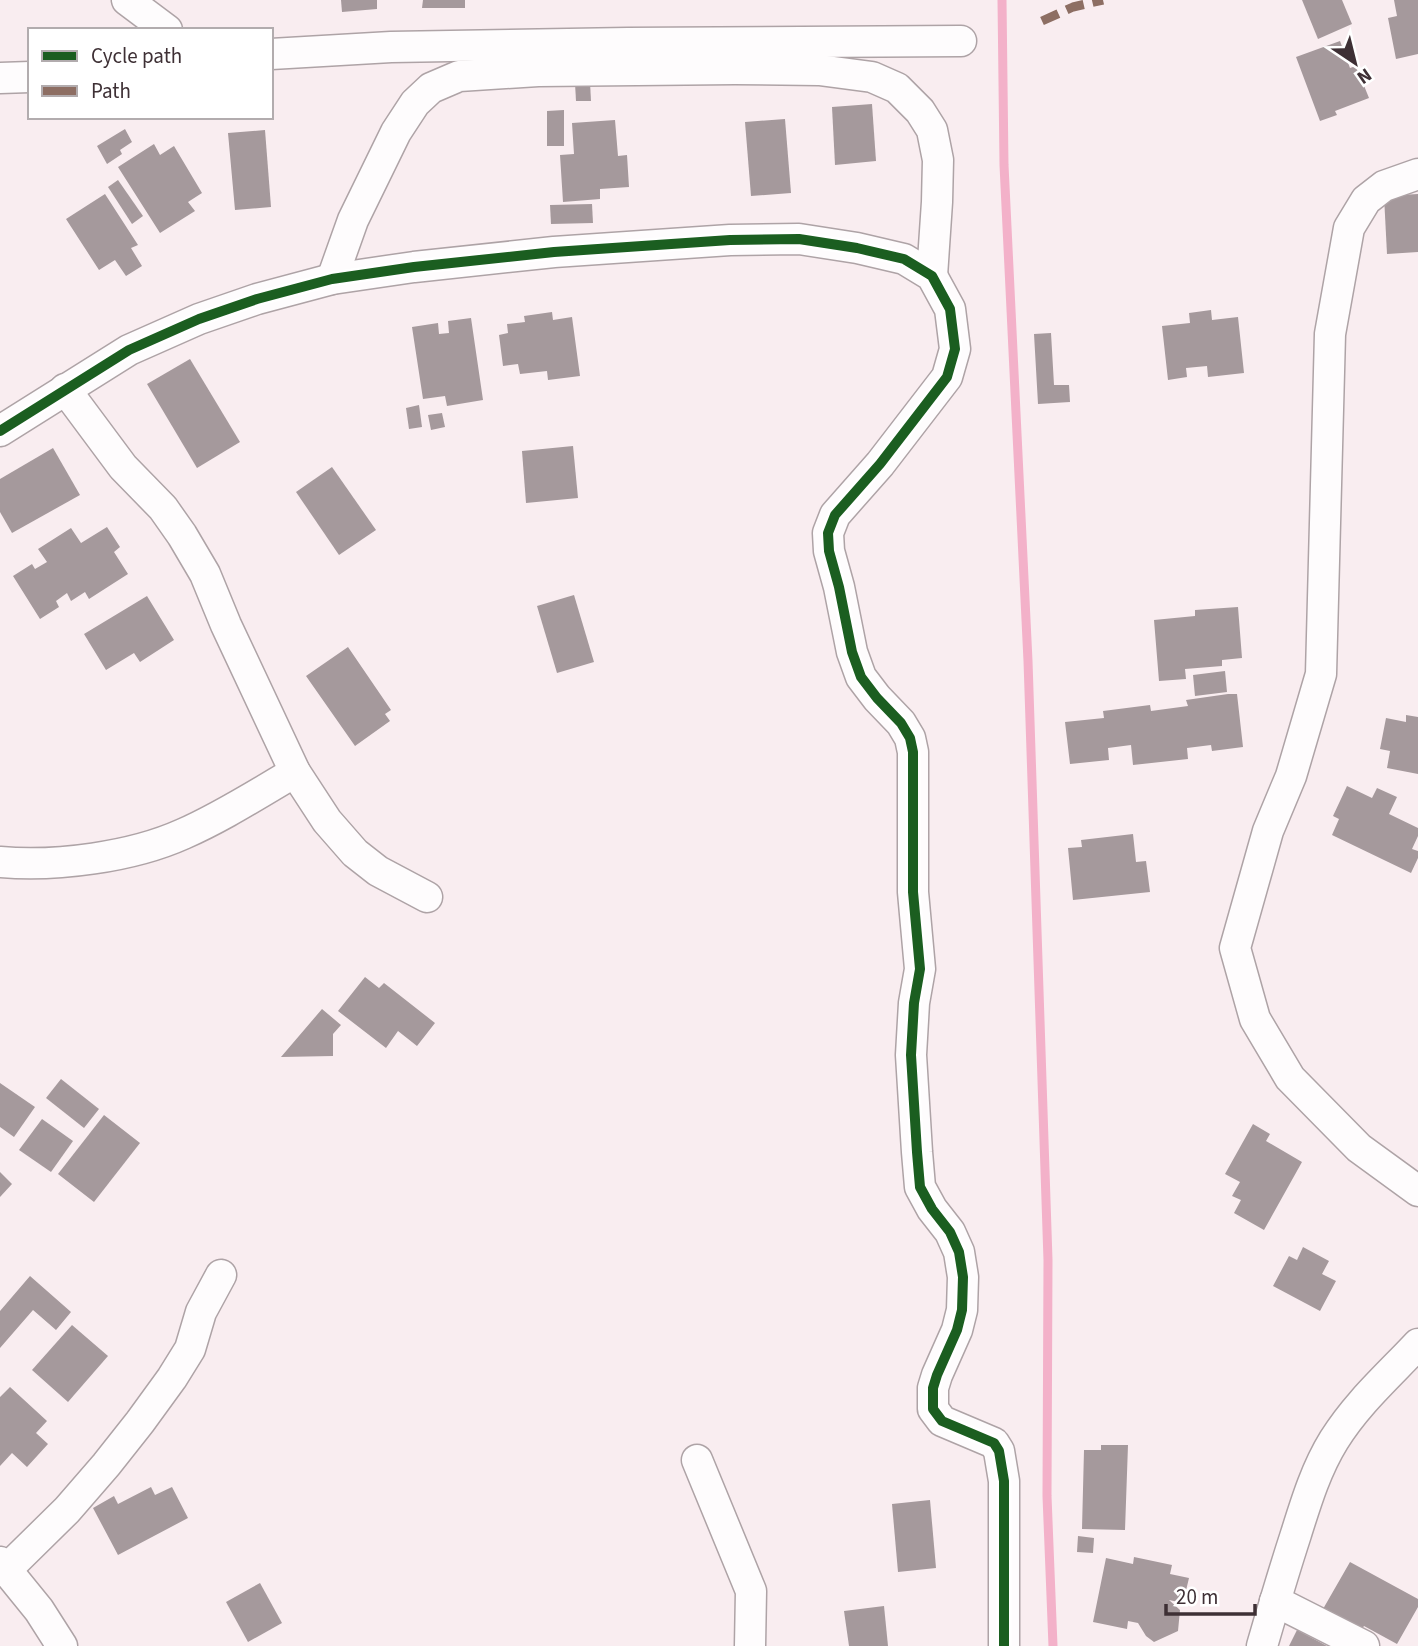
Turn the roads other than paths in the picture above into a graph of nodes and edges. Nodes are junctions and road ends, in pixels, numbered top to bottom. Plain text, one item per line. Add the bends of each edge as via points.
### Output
1 (127, 0) edge
2 (164, 28) edge
3 (961, 41) dead end
4 (273, 54) edge
5 (28, 77) edge
6 (0, 78) edge
7 (1418, 174) edge
8 (932, 276) junction
9 (332, 279) junction
10 (65, 389) junction
11 (0, 431) edge
12 (295, 772) junction
13 (0, 862) edge
14 (427, 897) dead end
15 (1418, 1191) edge
16 (221, 1275) dead end
17 (1418, 1344) edge
18 (696, 1460) dead end
19 (3, 1566) edge
20 (1275, 1601) junction
21 (51, 1643) edge
22 (750, 1646) edge
23 (1004, 1646) edge
24 (1262, 1646) edge
25 (1364, 1646) edge

1 - 2 street
3 - 4 street via 391,47
5 - 6 street
7 - 15 street via 1384,186 1366,200 1349,228 1330,334 1321,674 1291,776 1268,831 1235,948 1255,1019 1290,1078 1359,1148
8 - 9 street via 904,259 785,239 554,252
8 - 9 street via 938,160 932,130 897,88 872,77 819,70 722,69 459,76 431,88 396,132 352,220
8 - 23 street via 950,309 955,349 947,377 835,515 828,533 861,677 901,723 913,752 913,892 920,969 911,1055 920,1186 960,1252 963,1277 962,1310 933,1388 933,1409 942,1421 994,1443 999,1451 1004,1481
9 - 10 street via 200,319 129,350
10 - 11 street
10 - 12 street via 123,467 182,535 205,574
12 - 13 street via 183,835 158,844 78,861
12 - 14 street via 355,853
16 - 19 street via 201,1312 190,1349 141,1422 67,1510
17 - 20 street via 1372,1390 1320,1465
18 - 22 street via 751,1591
19 - 21 street via 38,1610
20 - 24 street
20 - 25 street

